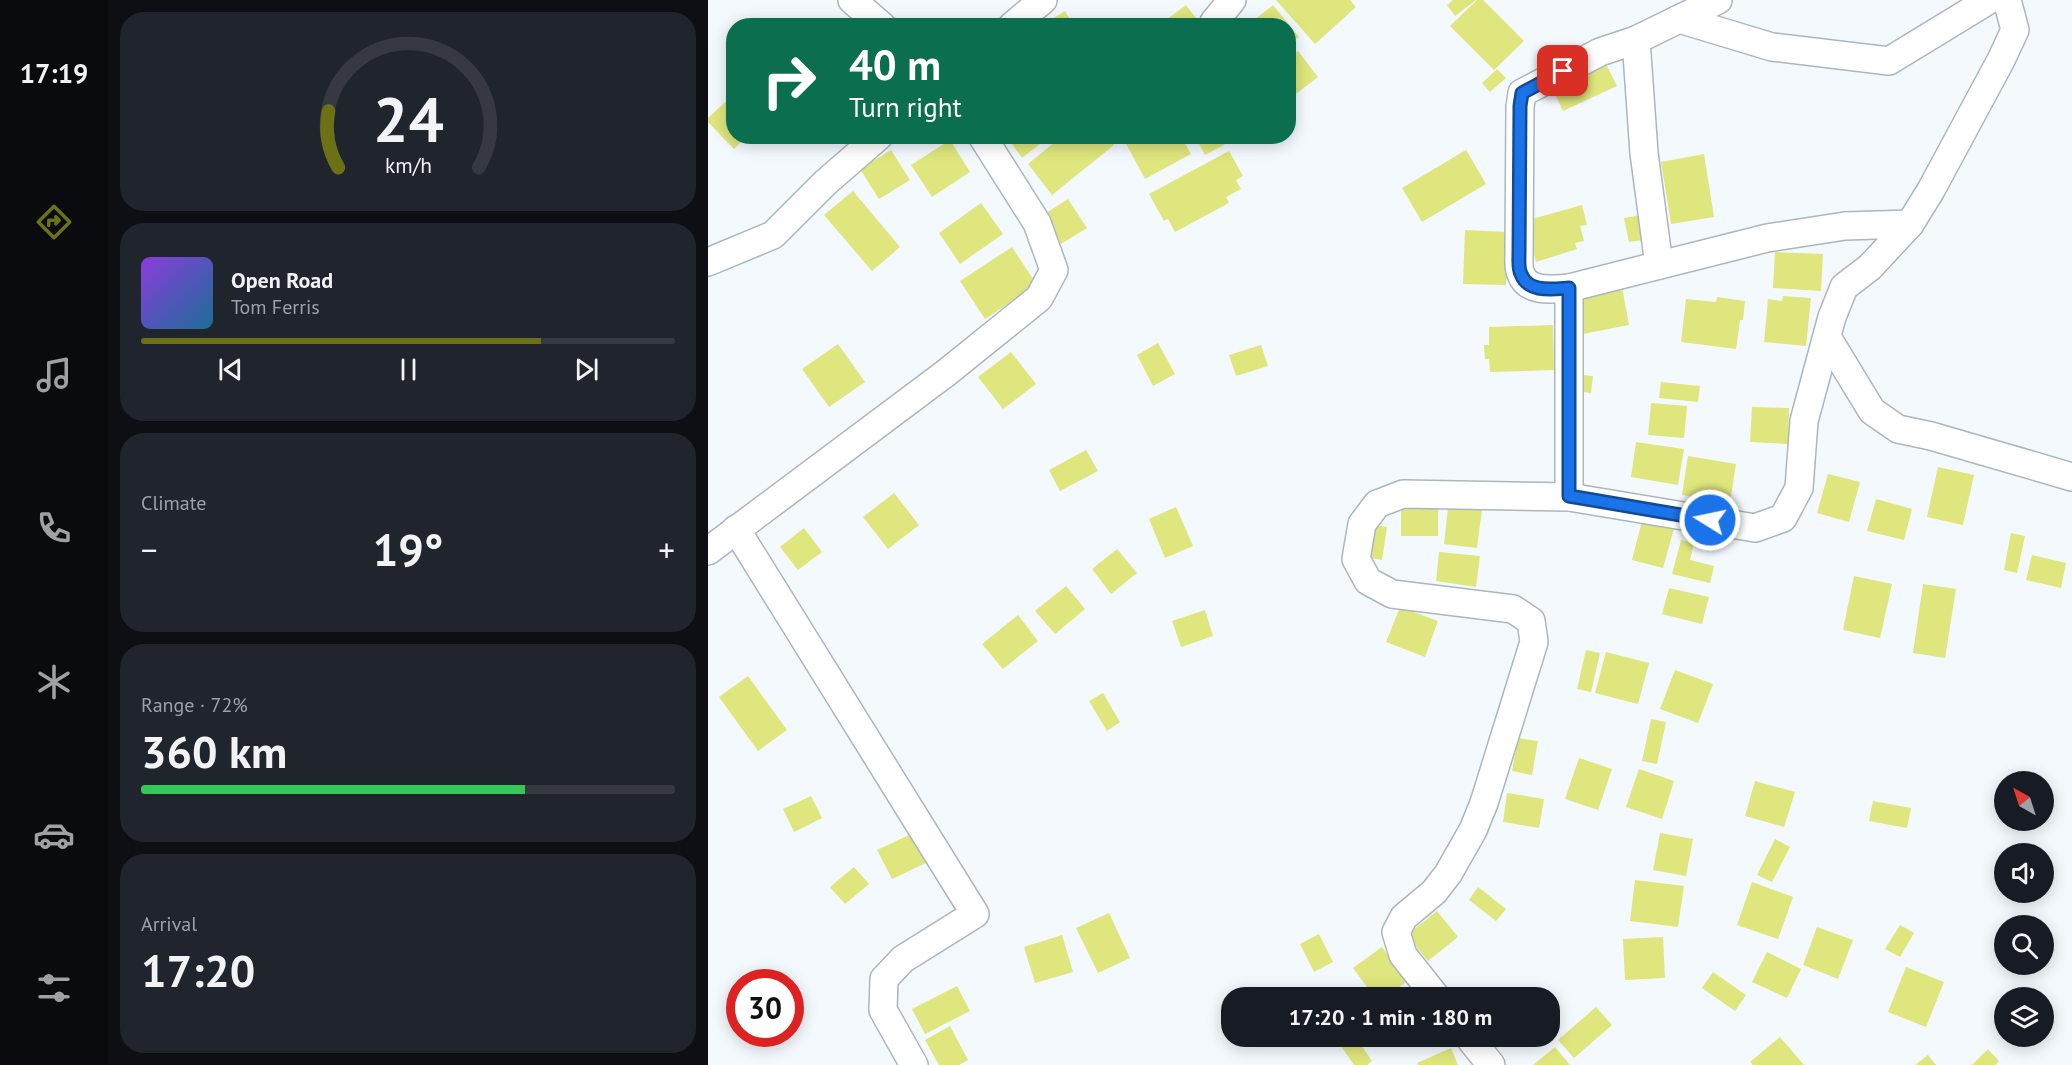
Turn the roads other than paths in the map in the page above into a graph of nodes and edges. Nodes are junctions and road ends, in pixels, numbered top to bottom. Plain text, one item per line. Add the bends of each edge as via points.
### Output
1 (852, 0) edge
2 (1012, 0) edge
3 (1043, 0) edge
4 (1232, 0) edge
5 (1718, 0) edge
6 (1989, 0) edge
7 (2007, 0) edge
8 (873, 18) edge
9 (1011, 18) edge
10 (1021, 18) edge
11 (1217, 18) edge
12 (1679, 19) junction
13 (1636, 40) junction
14 (870, 144) edge
15 (986, 144) edge
16 (1910, 224) junction
17 (708, 262) edge
18 (1659, 265) junction
19 (1569, 288) junction
20 (1827, 337) junction
21 (2072, 477) edge
22 (1569, 496) junction
23 (736, 529) junction
24 (708, 551) edge
25 (1428, 987) edge
26 (1477, 1047) edge
27 (914, 1065) edge
28 (1491, 1065) edge

1 - 8 street
2 - 9 street
3 - 10 street
4 - 11 street
5 - 12 street
6 - 12 street via 1889,61 1772,47
7 - 16 street via 2015,30
12 - 13 street
13 - 18 street via 1644,153
13 - 19 street via 1600,52 1522,93 1520,273 1528,285 1540,289
14 - 17 street via 773,235
15 - 23 street via 1037,223 1054,270 1039,298 946,373
16 - 18 street via 1845,226 1767,238
16 - 20 street via 1870,267 1844,287
18 - 19 street
19 - 22 street
20 - 21 street via 1872,411 1898,429
20 - 22 street via 1804,421 1799,489 1783,518 1755,528
22 - 25 street via 1403,494 1377,504 1362,524 1356,559 1368,581 1392,594 1513,609 1531,621 1534,642 1473,830 1448,874 1404,917 1396,932 1403,955
23 - 24 street
23 - 27 street via 975,914 903,959 884,979 883,1010
26 - 28 street

